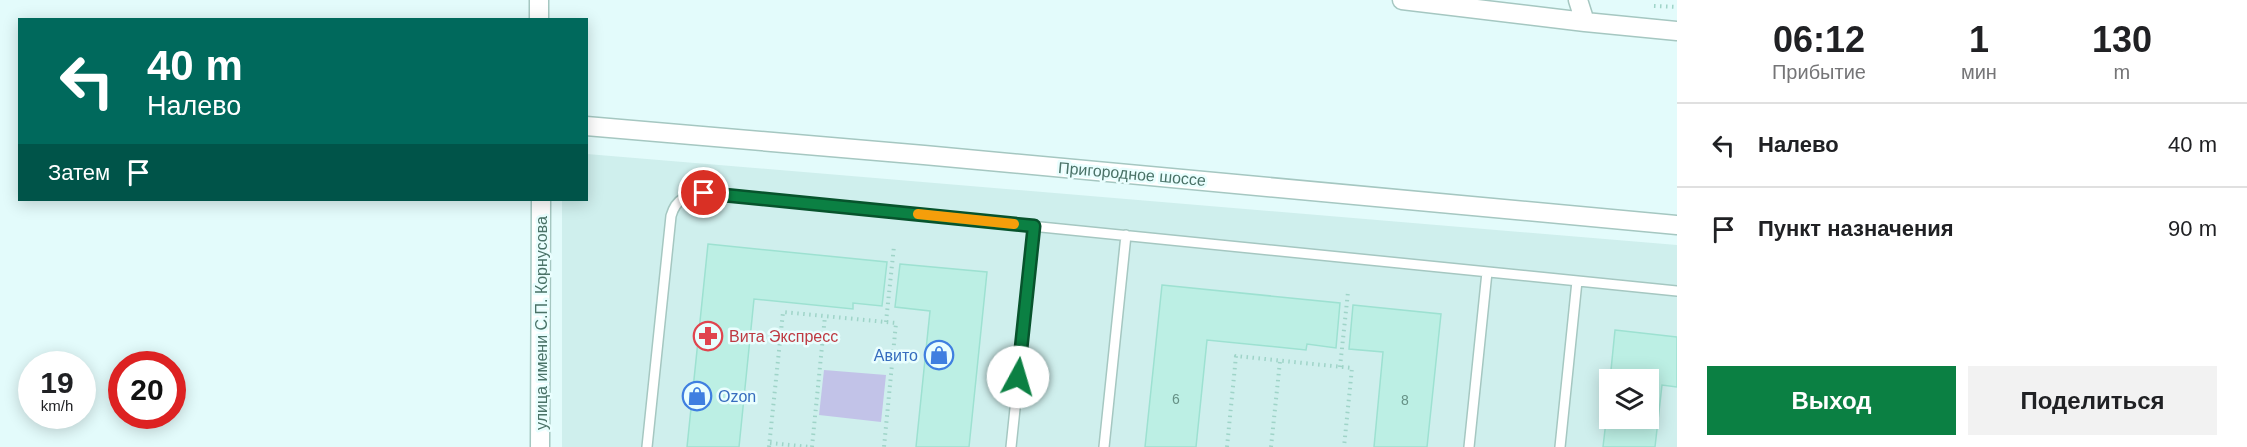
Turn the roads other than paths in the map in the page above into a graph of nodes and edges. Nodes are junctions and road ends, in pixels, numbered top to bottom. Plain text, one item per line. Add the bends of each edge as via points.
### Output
1 (539, 0) edge
2 (1402, 0) edge
3 (1578, 0) edge
4 (539, 18) edge
5 (1584, 22) junction
6 (1677, 31) edge
7 (588, 126) edge
8 (541, 201) edge
9 (1677, 225) edge
10 (1034, 226) junction
11 (1126, 235) junction
12 (1488, 272) junction
13 (1578, 281) junction
14 (1677, 291) edge
15 (540, 447) edge
16 (648, 447) edge
17 (1011, 447) edge
18 (1104, 447) edge
19 (1469, 447) edge
20 (1560, 447) edge

1 - 4 street
2 - 5 street
3 - 5 street
5 - 6 street
7 - 9 street, Пригородное шоссе
8 - 15 street, улица имени С.П. Корнусова
10 - 11 lane
10 - 16 lane via 704,193 687,195 674,204 671,216
10 - 17 lane
11 - 12 lane
11 - 18 lane
12 - 13 lane
12 - 19 lane
13 - 14 lane
13 - 20 lane

